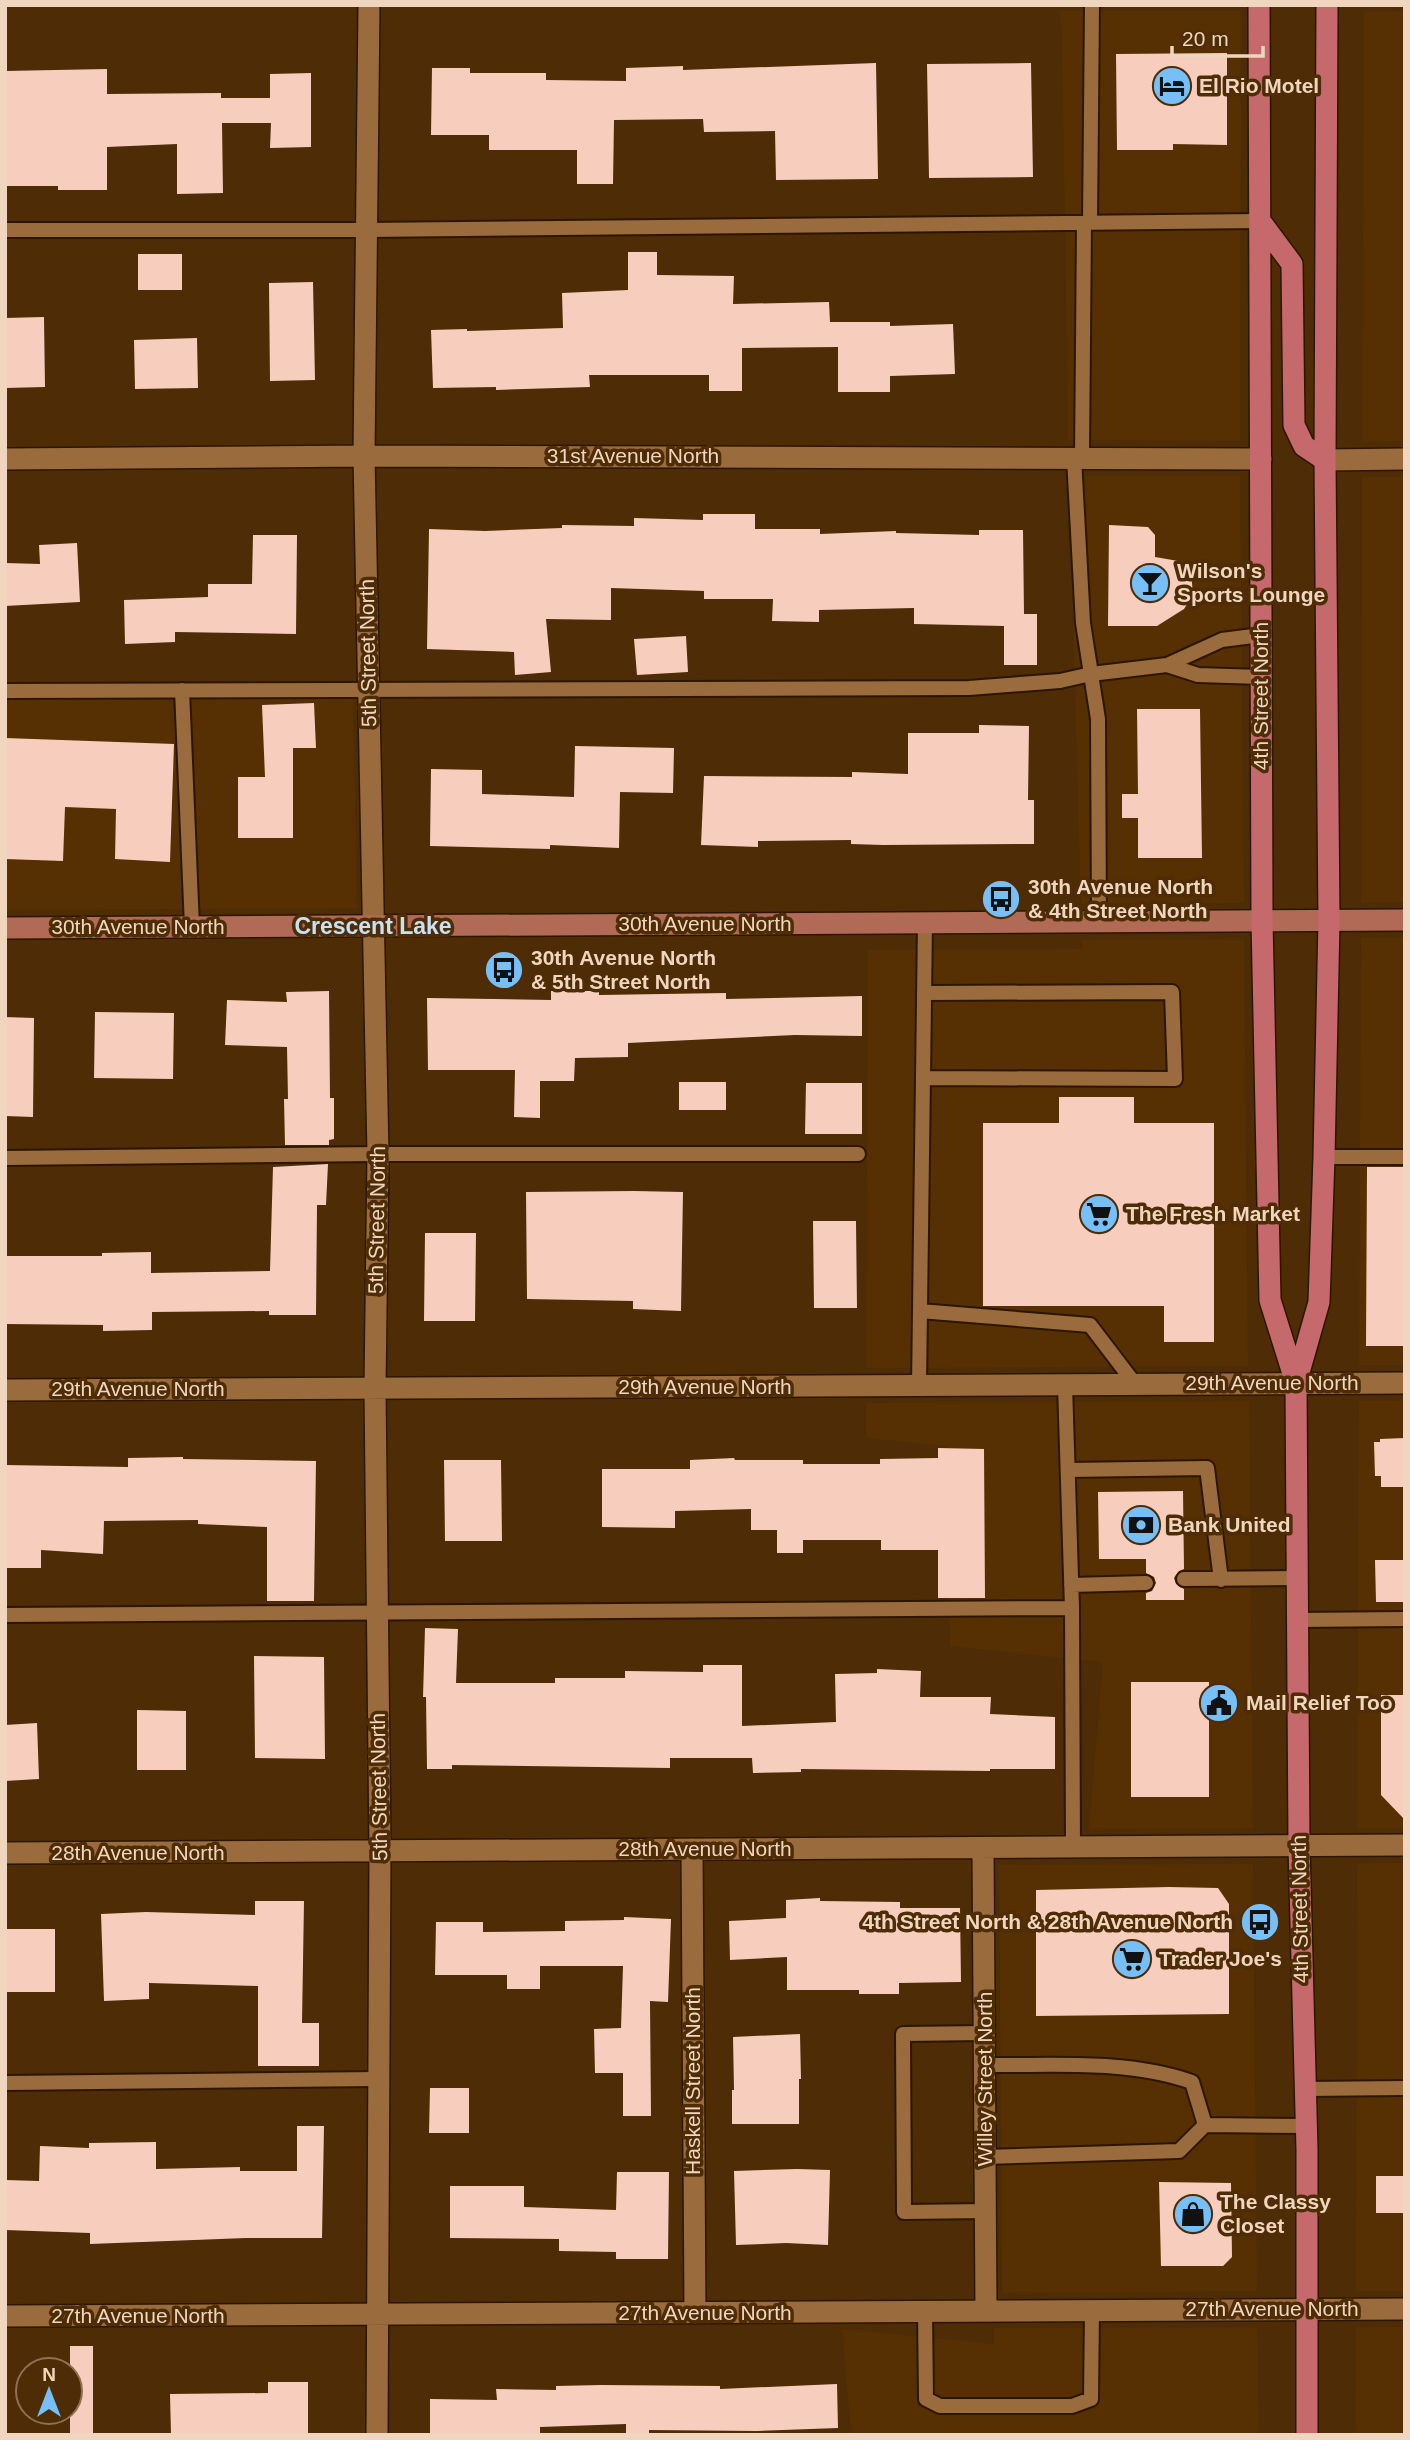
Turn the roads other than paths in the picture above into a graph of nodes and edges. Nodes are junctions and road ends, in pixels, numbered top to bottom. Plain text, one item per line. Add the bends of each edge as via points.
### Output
1 (369, 5) edge
2 (1092, 5) edge
3 (1259, 5) edge
4 (1327, 5) edge
5 (1260, 221) junction
6 (1087, 223) junction
7 (5, 230) edge
8 (367, 230) junction
9 (364, 456) junction
10 (1078, 458) junction
11 (5, 459) edge
12 (1261, 459) junction
13 (1405, 459) edge
14 (1325, 460) junction
15 (1261, 635) junction
16 (1167, 665) junction
17 (1091, 674) junction
18 (1261, 677) junction
19 (369, 689) junction
20 (181, 690) junction
21 (5, 691) edge
22 (1329, 920) junction
23 (1405, 920) edge
24 (1262, 921) junction
25 (1099, 922) junction
26 (925, 923) junction
27 (373, 926) junction
28 (192, 927) junction
29 (5, 928) edge
30 (924, 993) junction
31 (923, 1078) junction
32 (378, 1154) junction
33 (858, 1154) dead end
34 (1324, 1157) junction
35 (1405, 1157) edge
36 (5, 1158) edge
37 (920, 1311) junction
38 (1296, 1383) junction
39 (1405, 1383) edge
40 (1135, 1384) junction
41 (1065, 1385) junction
42 (919, 1386) junction
43 (375, 1388) junction
44 (5, 1390) edge
45 (1068, 1470) junction
46 (1297, 1578) junction
47 (1184, 1579) dead end
48 (1221, 1580) junction
49 (1146, 1583) dead end
50 (1071, 1585) junction
51 (1072, 1608) junction
52 (377, 1613) junction
53 (5, 1615) edge
54 (1405, 1619) edge
55 (1297, 1620) junction
56 (1405, 1845) edge
57 (1299, 1846) junction
58 (1073, 1847) junction
59 (983, 1848) junction
60 (692, 1849) junction
61 (380, 1851) junction
62 (5, 1853) edge
63 (985, 2033) junction
64 (985, 2065) junction
65 (379, 2079) junction
66 (5, 2083) edge
67 (1405, 2088) edge
68 (1305, 2089) junction
69 (1205, 2125) junction
70 (1306, 2126) junction
71 (985, 2157) junction
72 (986, 2211) junction
73 (1307, 2309) junction
74 (1405, 2309) edge
75 (1092, 2310) junction
76 (925, 2311) junction
77 (986, 2311) junction
78 (695, 2313) junction
79 (378, 2314) junction
80 (5, 2316) edge
81 (377, 2435) edge
82 (1307, 2435) edge

1 - 8 street, 5th Street North
2 - 6 lane
3 - 5 main road, 4th Street North
4 - 14 main road, 4th Street North
5 - 6 lane
5 - 12 main road, 4th Street North
5 - 14 main road via 1292,264 1294,425 1304,446
6 - 8 lane
6 - 10 lane
7 - 8 lane
8 - 9 street, 5th Street North
9 - 10 street, 31st Avenue North
9 - 11 street, 31st Avenue North
9 - 19 street, 5th Street North
10 - 12 street, 31st Avenue North
10 - 17 lane via 1083,623
12 - 15 main road, 4th Street North
13 - 14 street
14 - 22 main road, 4th Street North
15 - 16 lane via 1222,640
15 - 18 main road, 4th Street North
16 - 17 lane
16 - 18 lane via 1198,675
17 - 19 lane via 969,688
17 - 25 lane via 1098,719
18 - 24 main road, 4th Street North
19 - 20 lane
19 - 27 street, 5th Street North
20 - 21 lane
20 - 28 lane
22 - 23 street, 30th Avenue North
22 - 24 street, 30th Avenue North
22 - 34 main road, 4th Street North
24 - 25 street, 30th Avenue North
24 - 38 main road, 4th Street North via 1270,1300
25 - 26 street, 30th Avenue North
26 - 27 street, 30th Avenue North
26 - 30 lane
27 - 28 street, 30th Avenue North
27 - 32 street, 5th Street North
28 - 29 street, 30th Avenue North
30 - 31 lane
30 - 31 lane via 1172,992 1175,1079
31 - 37 lane
32 - 33 lane
32 - 36 lane
32 - 43 street, 5th Street North
34 - 35 lane
34 - 38 main road, 4th Street North via 1319,1302
37 - 40 lane via 1090,1325
37 - 42 lane
38 - 39 street, 29th Avenue North
38 - 40 street, 29th Avenue North
38 - 46 main road, 4th Street North
40 - 41 street, 29th Avenue North
41 - 42 street, 29th Avenue North
41 - 45 lane
42 - 43 street, 29th Avenue North
43 - 44 street, 29th Avenue North
43 - 52 street, 5th Street North
45 - 48 lane via 1207,1468
45 - 50 lane
46 - 48 lane
46 - 55 main road, 4th Street North
47 - 48 lane
49 - 50 lane
50 - 51 lane
51 - 52 lane
51 - 58 lane
52 - 53 lane
52 - 61 street, 5th Street North
54 - 55 lane
55 - 57 main road, 4th Street North
56 - 57 street, 28th Avenue North
57 - 58 street, 28th Avenue North
57 - 68 main road, 4th Street North
58 - 59 street, 28th Avenue North
59 - 60 street, 28th Avenue North
59 - 63 street, Willey Street North
60 - 61 street, 28th Avenue North
60 - 78 street, Haskell Street North
61 - 62 street, 28th Avenue North
61 - 65 street, 5th Street North
63 - 64 street, Willey Street North
63 - 72 lane via 903,2034 904,2212
64 - 69 lane via 1106,2066 1165,2073 1192,2082
64 - 71 street, Willey Street North
65 - 66 lane
65 - 79 street, 5th Street North
67 - 68 lane
68 - 70 main road, 4th Street North
69 - 70 lane
69 - 71 lane via 1179,2151
70 - 73 main road, 4th Street North
71 - 72 street, Willey Street North
72 - 77 street, Willey Street North
73 - 74 street, 27th Avenue North
73 - 75 street, 27th Avenue North
73 - 82 main road, 4th Street North
75 - 76 lane via 1091,2399 1072,2406 940,2406 926,2399
75 - 77 street, 27th Avenue North
76 - 77 street, 27th Avenue North
76 - 78 street, 27th Avenue North
78 - 79 street, 27th Avenue North
79 - 80 street, 27th Avenue North
79 - 81 street, 5th Street North

